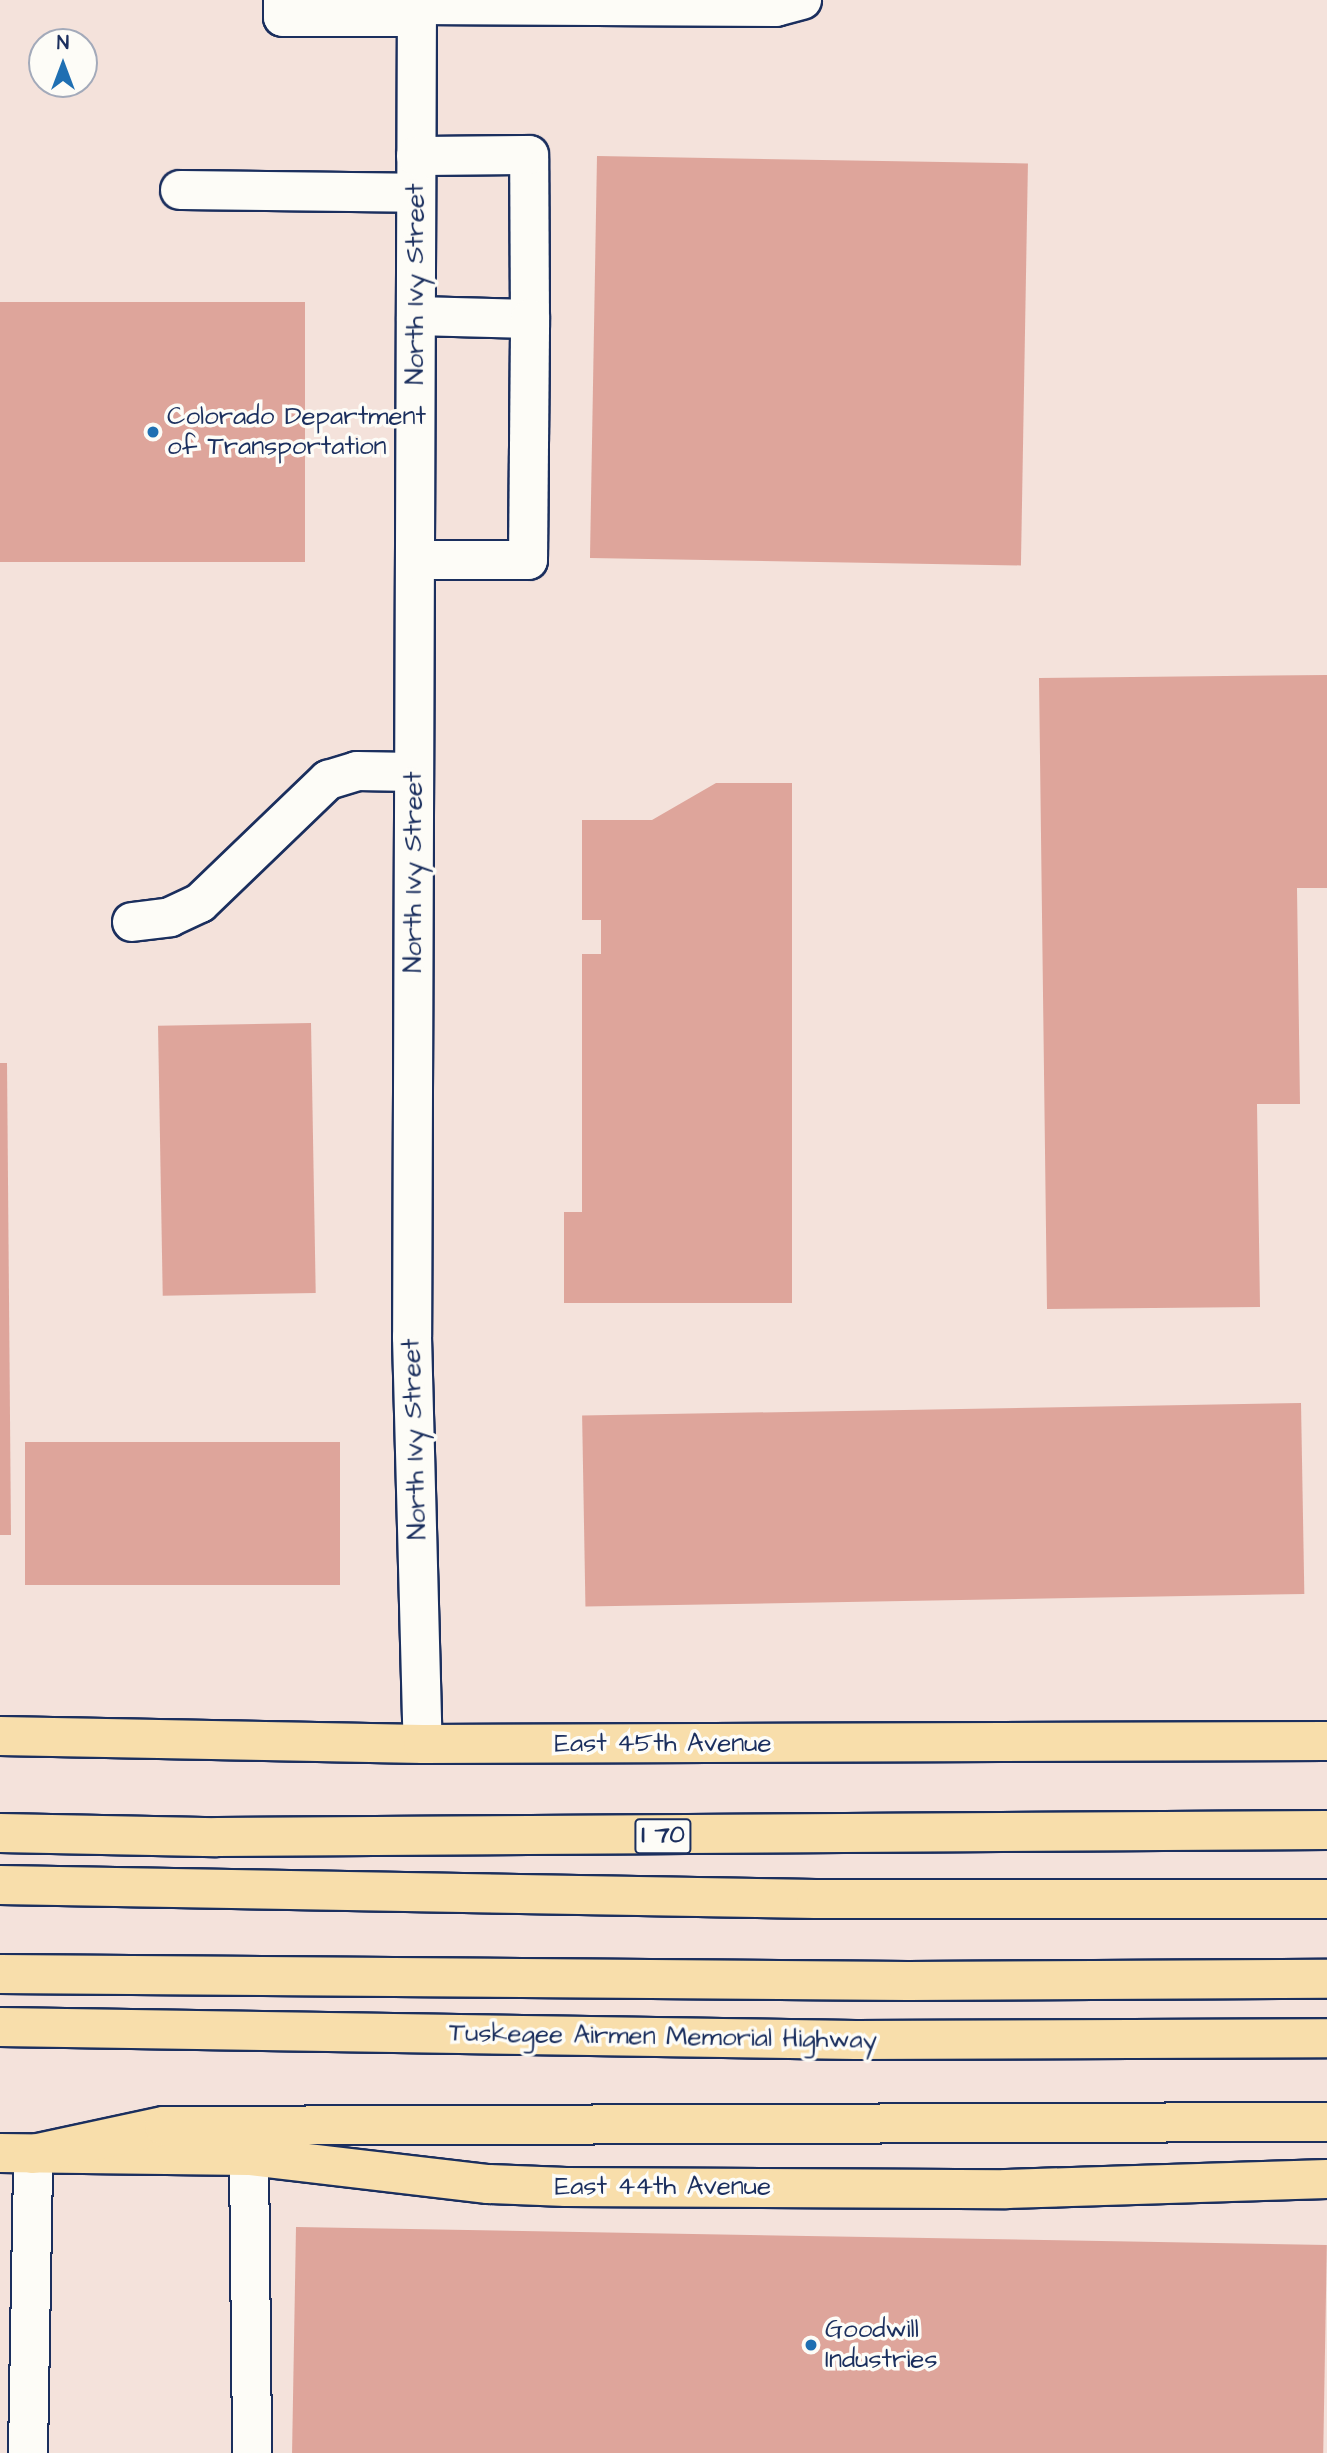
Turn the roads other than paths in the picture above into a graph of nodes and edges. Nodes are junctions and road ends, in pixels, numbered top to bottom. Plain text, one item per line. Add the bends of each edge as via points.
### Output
1 (802, 0) edge
2 (283, 8) edge
3 (417, 8) edge
4 (416, 174) junction
5 (180, 190) dead end
6 (416, 316) junction
7 (530, 319) junction
8 (415, 559) junction
9 (414, 772) junction
10 (132, 922) dead end
11 (0, 1736) edge
12 (1327, 1741) edge
13 (423, 1744) junction
14 (1327, 1830) edge
15 (0, 1833) edge
16 (0, 1839) edge
17 (0, 1885) edge
18 (816, 1899) junction
19 (1327, 1899) edge
20 (0, 1974) edge
21 (1327, 1979) edge
22 (1327, 2017) edge
23 (0, 2027) edge
24 (1327, 2038) edge
25 (856, 2040) junction
26 (1327, 2122) edge
27 (17, 2154) edge
28 (249, 2156) junction
29 (1327, 2179) edge
30 (28, 2453) edge
31 (252, 2453) edge

1 - 3 street via 776,7
2 - 3 street
3 - 4 street, North Ivy Street
4 - 5 street
4 - 6 street, North Ivy Street
4 - 7 street via 529,155
6 - 7 street
6 - 8 street, North Ivy Street
7 - 8 street via 528,559
8 - 9 street, North Ivy Street
9 - 10 street via 357,771 327,780 200,903 170,917
9 - 13 street, North Ivy Street via 412,1337
11 - 13 main road, East 45th Avenue
12 - 13 main road, East 45th Avenue
14 - 15 main road, I 70 via 341,1837
16 - 18 main road via 367,1871
17 - 18 main road
18 - 19 main road
20 - 21 main road via 881,1981
22 - 25 main road
23 - 25 main road, Tuskegee Airmen Memorial Highway
24 - 25 main road, Tuskegee Airmen Memorial Highway
26 - 27 main road via 164,2126
27 - 28 main road, East 44th Avenue
27 - 30 street
28 - 29 main road, East 44th Avenue via 488,2184 566,2188 1006,2189
28 - 31 street

